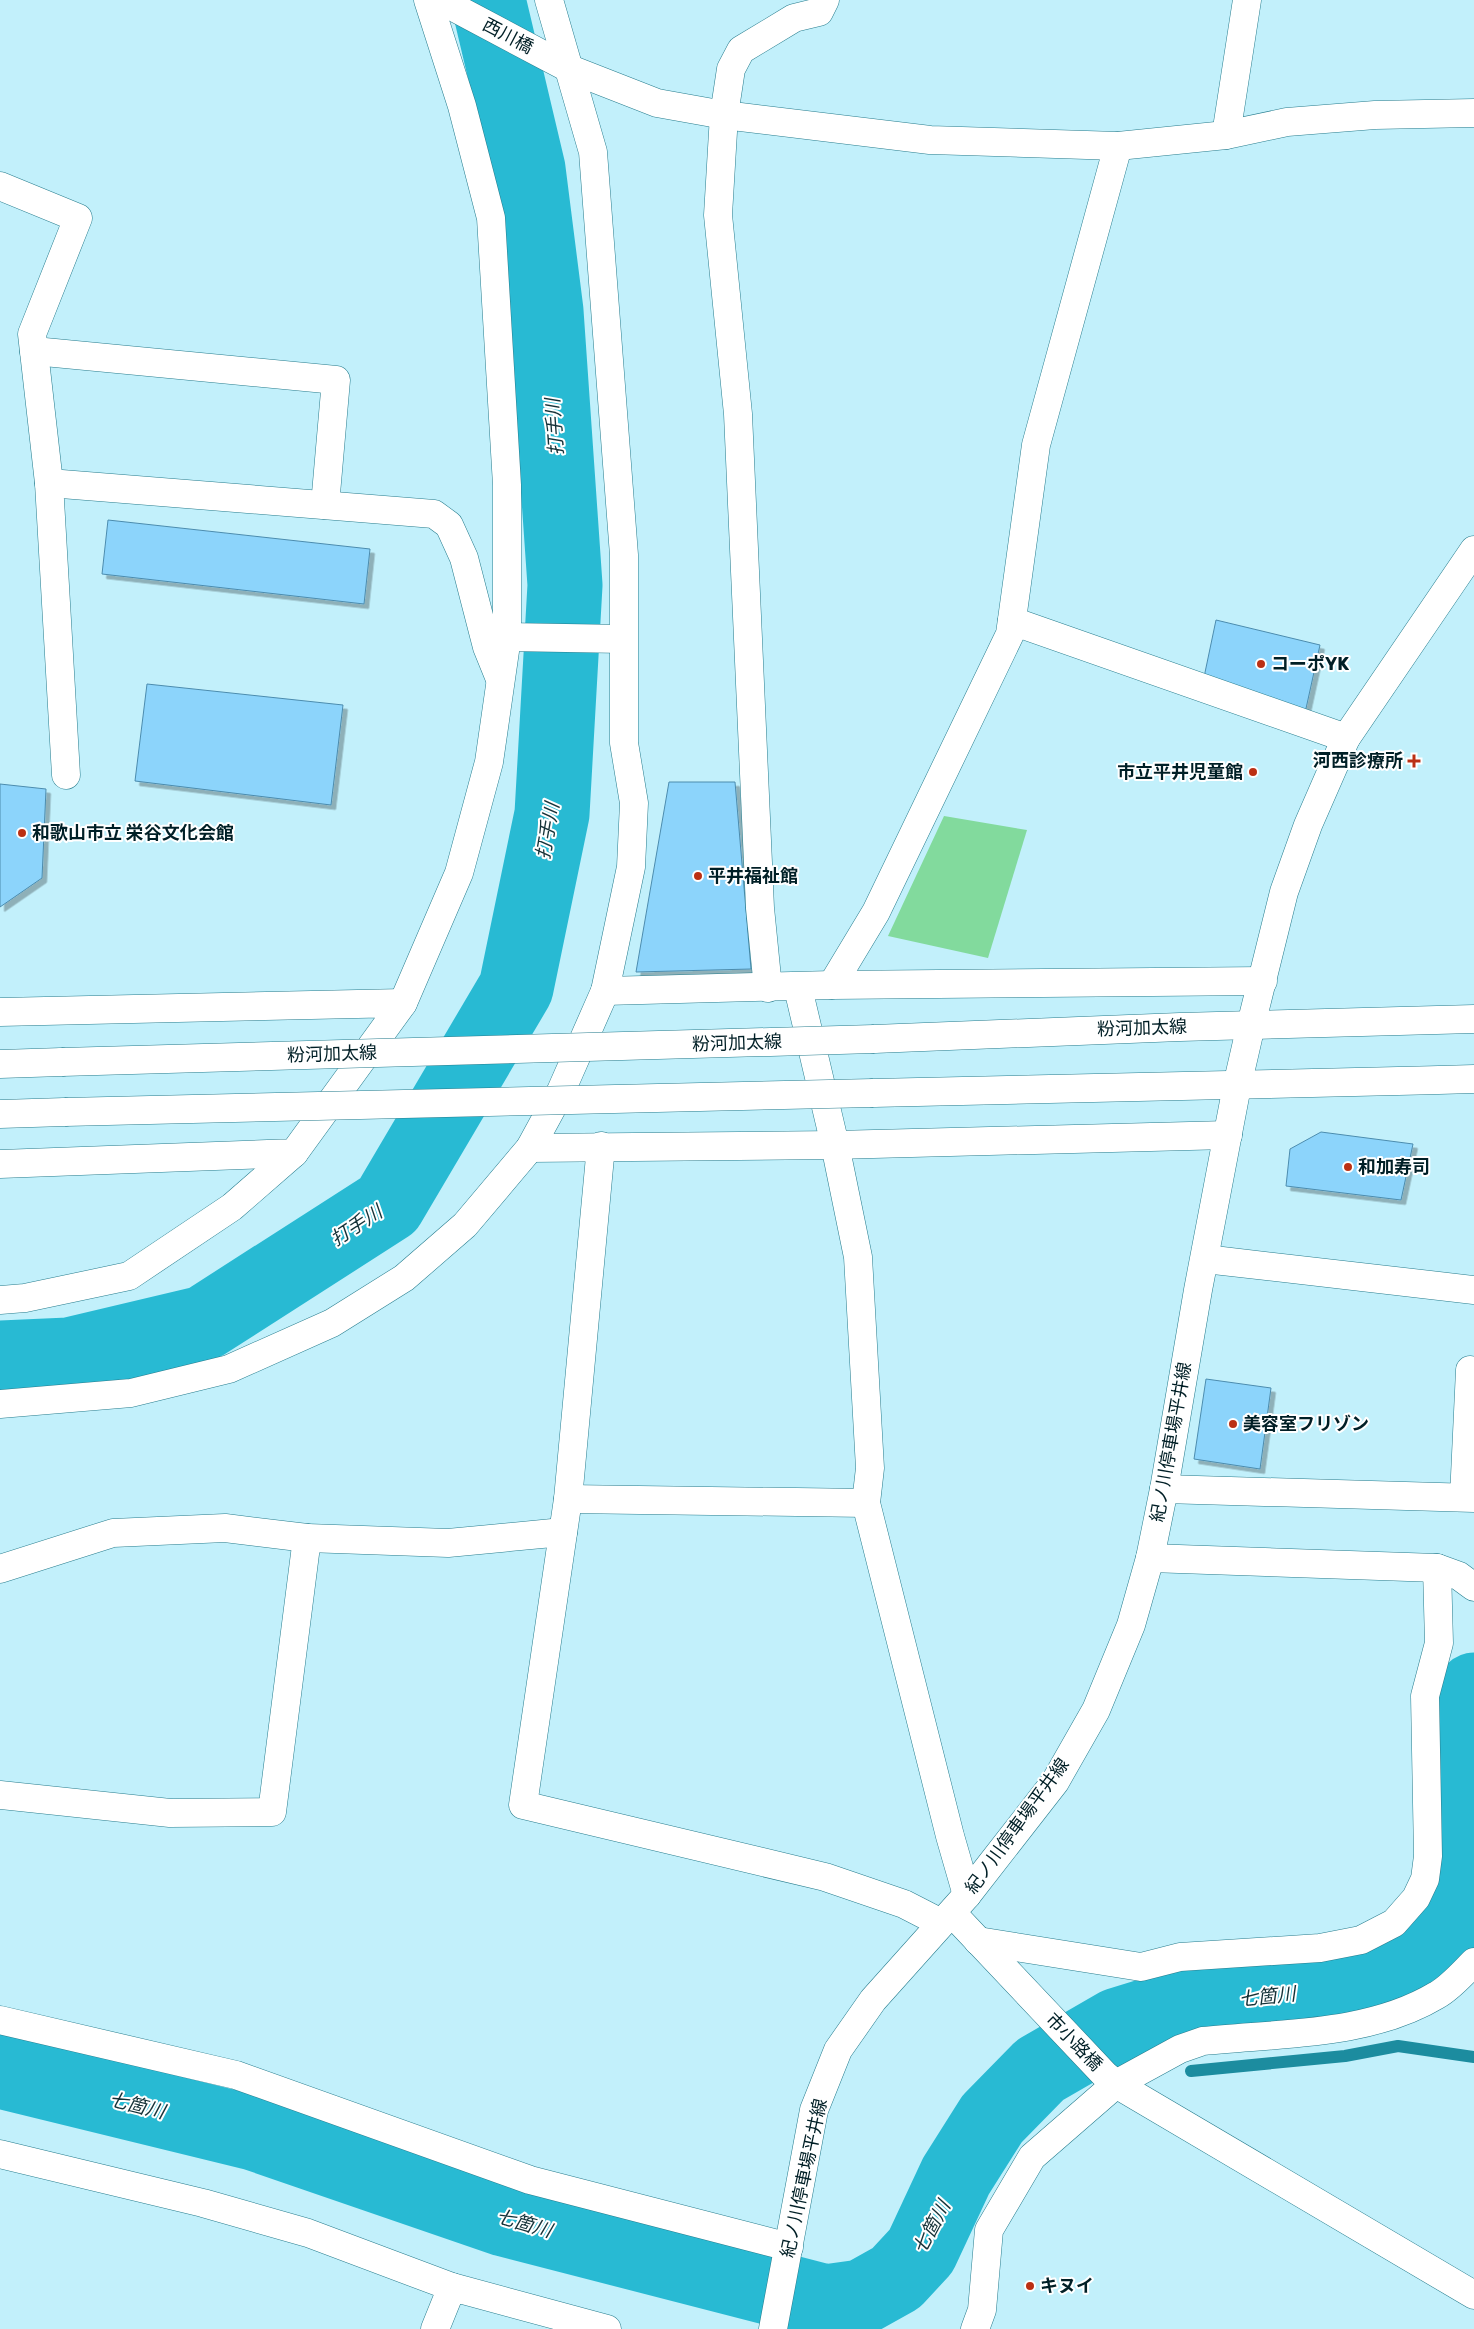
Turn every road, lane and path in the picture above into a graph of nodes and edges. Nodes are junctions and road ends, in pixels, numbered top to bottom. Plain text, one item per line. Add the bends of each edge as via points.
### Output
1 (428, 0) edge
2 (549, 0) edge
3 (825, 0) edge
4 (1247, 0) edge
5 (449, 5) edge
6 (564, 66) junction
7 (1474, 114) edge
8 (724, 115) junction
9 (1226, 135) junction
10 (1118, 146) junction
11 (0, 186) edge
12 (34, 351) junction
13 (48, 483) junction
14 (325, 505) junction
15 (1474, 550) edge
16 (1012, 621) junction
17 (518, 637) junction
18 (612, 639) junction
19 (501, 681) junction
20 (1346, 738) junction
21 (66, 775) dead end
22 (1263, 981) junction
23 (832, 986) junction
24 (768, 988) junction
25 (798, 988) junction
26 (605, 991) junction
27 (402, 1003) junction
28 (0, 1012) edge
29 (1474, 1019) edge
30 (1251, 1025) junction
31 (0, 1064) edge
32 (1474, 1080) edge
33 (1237, 1086) junction
34 (0, 1114) edge
35 (1228, 1135) junction
36 (835, 1145) junction
37 (601, 1146) junction
38 (530, 1148) junction
39 (294, 1153) junction
40 (0, 1164) edge
41 (1205, 1259) junction
42 (1474, 1290) edge
43 (0, 1300) edge
44 (1470, 1370) dead end
45 (0, 1404) edge
46 (1164, 1489) junction
47 (1469, 1498) edge
48 (568, 1499) junction
49 (866, 1503) junction
50 (563, 1532) junction
51 (307, 1538) junction
52 (1150, 1558) junction
53 (1437, 1568) junction
54 (0, 1569) edge
55 (1474, 1586) edge
56 (0, 1795) edge
57 (954, 1910) junction
58 (978, 1940) junction
59 (1474, 1962) edge
60 (0, 2020) edge
61 (1111, 2080) junction
62 (0, 2154) edge
63 (787, 2254) junction
64 (452, 2287) junction
65 (1474, 2295) edge
66 (435, 2329) edge
67 (607, 2329) edge
68 (773, 2329) edge
69 (975, 2329) edge

1 - 17 street via 462,106 491,218
2 - 6 street
3 - 8 street via 819,12 794,18 741,50 731,69
4 - 9 street
5 - 6 street, 西川橋
6 - 8 street, 西川橋 via 657,103
6 - 18 street via 593,152 624,555
7 - 9 street, 西川橋 via 1375,115 1287,122
8 - 10 street, 西川橋 via 930,140
8 - 24 street via 718,215 738,414 760,908
9 - 10 street, 西川橋
10 - 16 street via 1036,445
11 - 12 street via 78,218 32,334
12 - 13 street
12 - 14 street via 336,380
13 - 14 street
13 - 21 street
14 - 19 street via 434,514 449,525 464,558 487,647
15 - 20 street, 紀ノ川停車場平井線
16 - 20 street
16 - 23 street via 1010,634 876,912
17 - 18 street
17 - 19 street
18 - 26 street via 634,802 631,857
19 - 27 street via 489,762 459,873
20 - 22 street, 紀ノ川停車場平井線 via 1308,825 1284,892
22 - 23 street
22 - 30 street, 紀ノ川停車場平井線
23 - 25 street
24 - 25 street
24 - 26 street
25 - 36 street
26 - 38 street via 561,1090
27 - 28 street
27 - 39 street
29 - 30 street, 粉河加太線
30 - 31 street, 粉河加太線, bridge
30 - 33 street, 紀ノ川停車場平井線
32 - 33 street
33 - 34 street, bridge
33 - 35 street, 紀ノ川停車場平井線
35 - 36 street
35 - 41 street, 紀ノ川停車場平井線
36 - 37 street
36 - 49 street via 858,1257 870,1468
37 - 38 street
37 - 48 street
38 - 45 street via 458,1231 404,1278 332,1323 220,1372 131,1393
39 - 40 street
39 - 43 street via 232,1207 129,1276 25,1298
41 - 42 street
41 - 46 street, 紀ノ川停車場平井線
44 - 47 street
46 - 47 street
46 - 52 street, 紀ノ川停車場平井線
48 - 49 street
48 - 50 street
49 - 57 street via 950,1836
50 - 51 street via 448,1543
50 - 57 street via 523,1805 825,1877 904,1904
51 - 54 street via 225,1528 113,1533
51 - 56 street via 272,1812 170,1812
52 - 53 street
52 - 57 street, 紀ノ川停車場平井線 via 1131,1625 1096,1710 1055,1782
53 - 55 street via 1460,1576
53 - 58 street via 1439,1643 1425,1696 1427,1863 1425,1879 1416,1898 1394,1923 1361,1940 1320,1948 1180,1956 1141,1967
57 - 58 street, 市小路橋
57 - 63 street, 紀ノ川停車場平井線 via 873,2000 838,2050 814,2110
58 - 61 street, 市小路橋
59 - 61 street via 1439,1995 1395,2015 1357,2026 1203,2041
60 - 63 street via 236,2076 530,2180
61 - 65 street, 市小路橋
61 - 69 street via 1032,2157 989,2230 982,2310
62 - 64 street via 203,2203 300,2231
63 - 68 street, 紀ノ川停車場平井線
64 - 66 street
64 - 67 street

